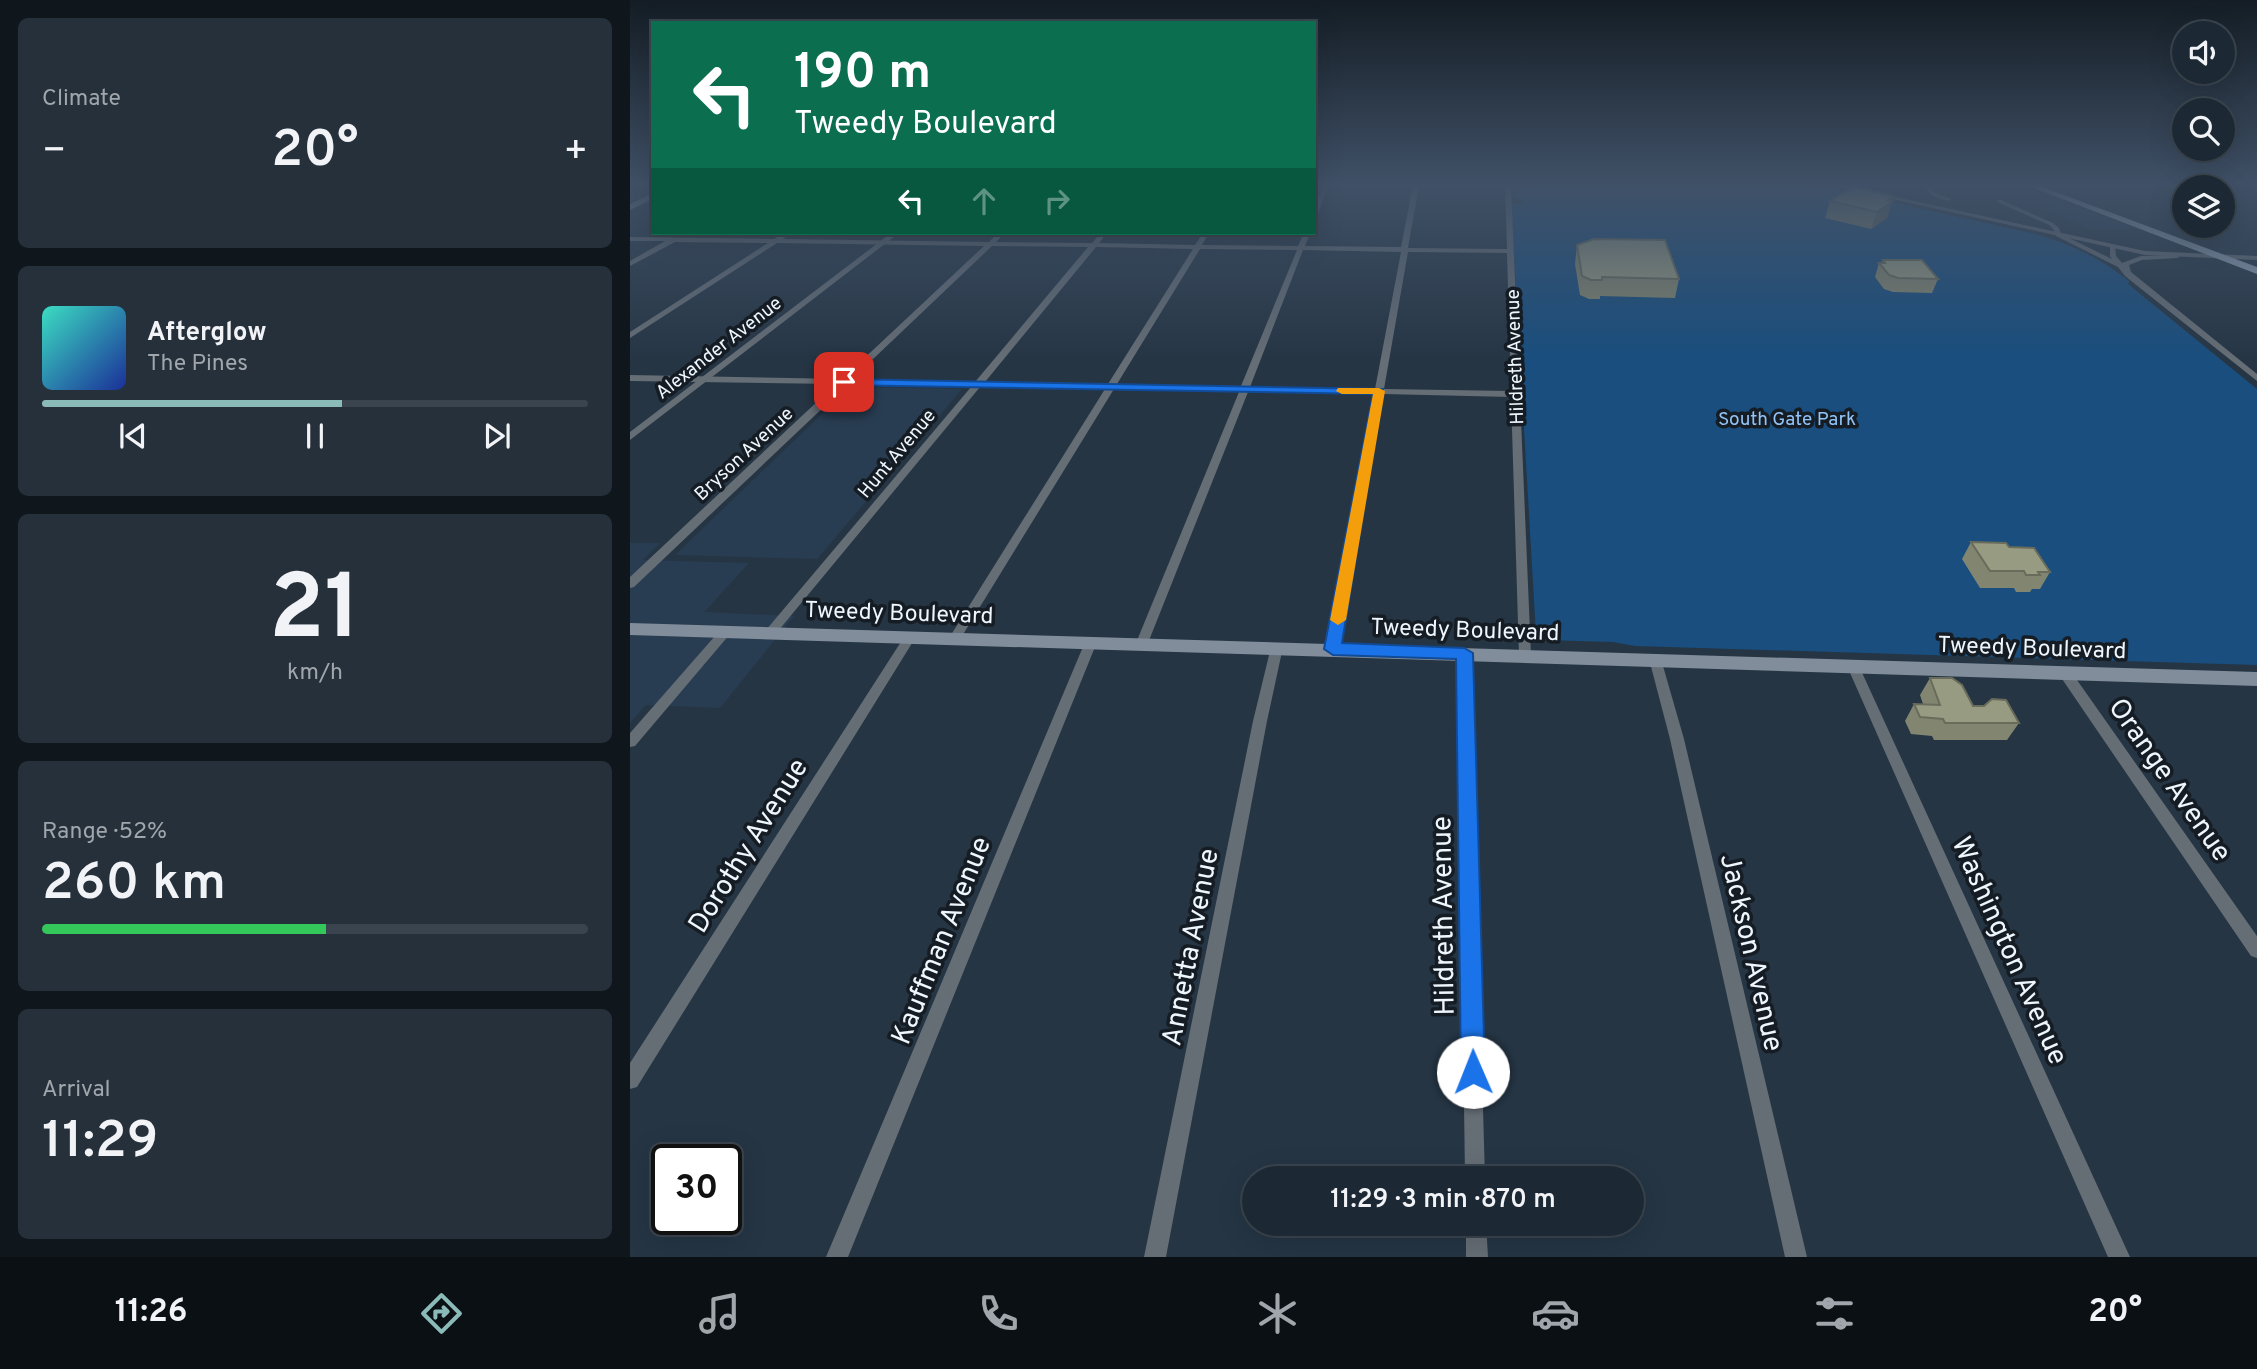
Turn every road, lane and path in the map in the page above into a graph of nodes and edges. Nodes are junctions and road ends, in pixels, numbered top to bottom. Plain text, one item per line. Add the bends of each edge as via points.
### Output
1 (666, 244) edge
2 (771, 244) edge
3 (880, 244) edge
4 (917, 244) edge
5 (1095, 244) edge
6 (1199, 244) edge
7 (1302, 244) edge
8 (1406, 244) edge
9 (1510, 244) edge
10 (2076, 244) edge
11 (2098, 244) edge
12 (2186, 244) edge
13 (2200, 244) edge
14 (989, 245) junction
15 (1092, 247) junction
16 (2113, 247) junction
17 (1196, 248) junction
18 (1300, 249) junction
19 (1405, 250) junction
20 (1510, 251) junction
21 (2177, 256) junction
22 (2222, 257) junction
23 (2236, 257) junction
24 (2257, 258) edge
25 (630, 264) edge
26 (2118, 265) junction
27 (2257, 265) edge
28 (2257, 271) edge
29 (2128, 274) junction
30 (630, 336) edge
31 (630, 377) edge
32 (2257, 378) edge
33 (705, 380) junction
34 (844, 382) junction
35 (978, 385) junction
36 (1110, 388) junction
37 (1244, 389) junction
38 (1379, 391) junction
39 (1515, 394) junction
40 (630, 438) edge
41 (630, 584) edge
42 (630, 629) edge
43 (726, 631) junction
44 (770, 633) junction
45 (909, 637) junction
46 (955, 638) junction
47 (1091, 642) junction
48 (1142, 643) junction
49 (1277, 647) junction
50 (1333, 649) junction
51 (1464, 653) junction
52 (1525, 655) junction
53 (1655, 659) junction
54 (1853, 666) junction
55 (2066, 673) junction
56 (2257, 679) edge
57 (630, 742) edge
58 (2257, 950) edge
59 (630, 1080) edge
60 (1475, 1166) edge
61 (1476, 1236) edge
62 (837, 1257) edge
63 (1155, 1257) edge
64 (1477, 1257) edge
65 (1796, 1257) edge
66 (2119, 1257) edge

1 - 25 street
2 - 30 street
3 - 33 street, Alexander Avenue
4 - 14 street
5 - 15 street, Hunt Avenue
6 - 17 street
7 - 18 street
8 - 19 street
9 - 20 street, Hildreth Avenue
10 - 26 street
11 - 16 street
12 - 22 main road
13 - 23 main road
14 - 15 street
14 - 34 street, Bryson Avenue
15 - 17 street
15 - 35 street, Hunt Avenue
16 - 21 street
16 - 26 street
17 - 18 street
17 - 36 street
18 - 19 street
18 - 37 street
19 - 20 street
19 - 38 street
20 - 39 street, Hildreth Avenue
21 - 22 street
21 - 29 street via 2133,259 2125,264
22 - 23 street
22 - 28 main road
23 - 24 street
23 - 27 main road
26 - 29 street
29 - 32 street
31 - 33 street
33 - 34 street
33 - 40 street, Alexander Avenue
34 - 35 street
34 - 41 street, Bryson Avenue
35 - 36 street
35 - 44 street, Hunt Avenue
36 - 37 street
36 - 46 street
37 - 38 street
37 - 48 street
38 - 39 street
38 - 50 street
39 - 52 street, Hildreth Avenue
42 - 43 main road, Tweedy Boulevard
43 - 44 main road, Tweedy Boulevard
43 - 57 street
44 - 45 main road, Tweedy Boulevard
45 - 46 main road, Tweedy Boulevard
45 - 59 street, Dorothy Avenue
46 - 47 main road, Tweedy Boulevard
47 - 48 main road, Tweedy Boulevard
47 - 62 street, Kauffman Avenue
48 - 49 main road, Tweedy Boulevard
49 - 50 main road, Tweedy Boulevard
49 - 63 street, Annetta Avenue
50 - 51 main road, Tweedy Boulevard
51 - 52 main road, Tweedy Boulevard
51 - 60 street, Hildreth Avenue
52 - 53 main road, Tweedy Boulevard
53 - 54 main road, Tweedy Boulevard
53 - 65 street, Jackson Avenue
54 - 55 main road, Tweedy Boulevard
54 - 66 street, Washington Avenue
55 - 56 main road, Tweedy Boulevard
55 - 58 street, Orange Avenue
61 - 64 street

